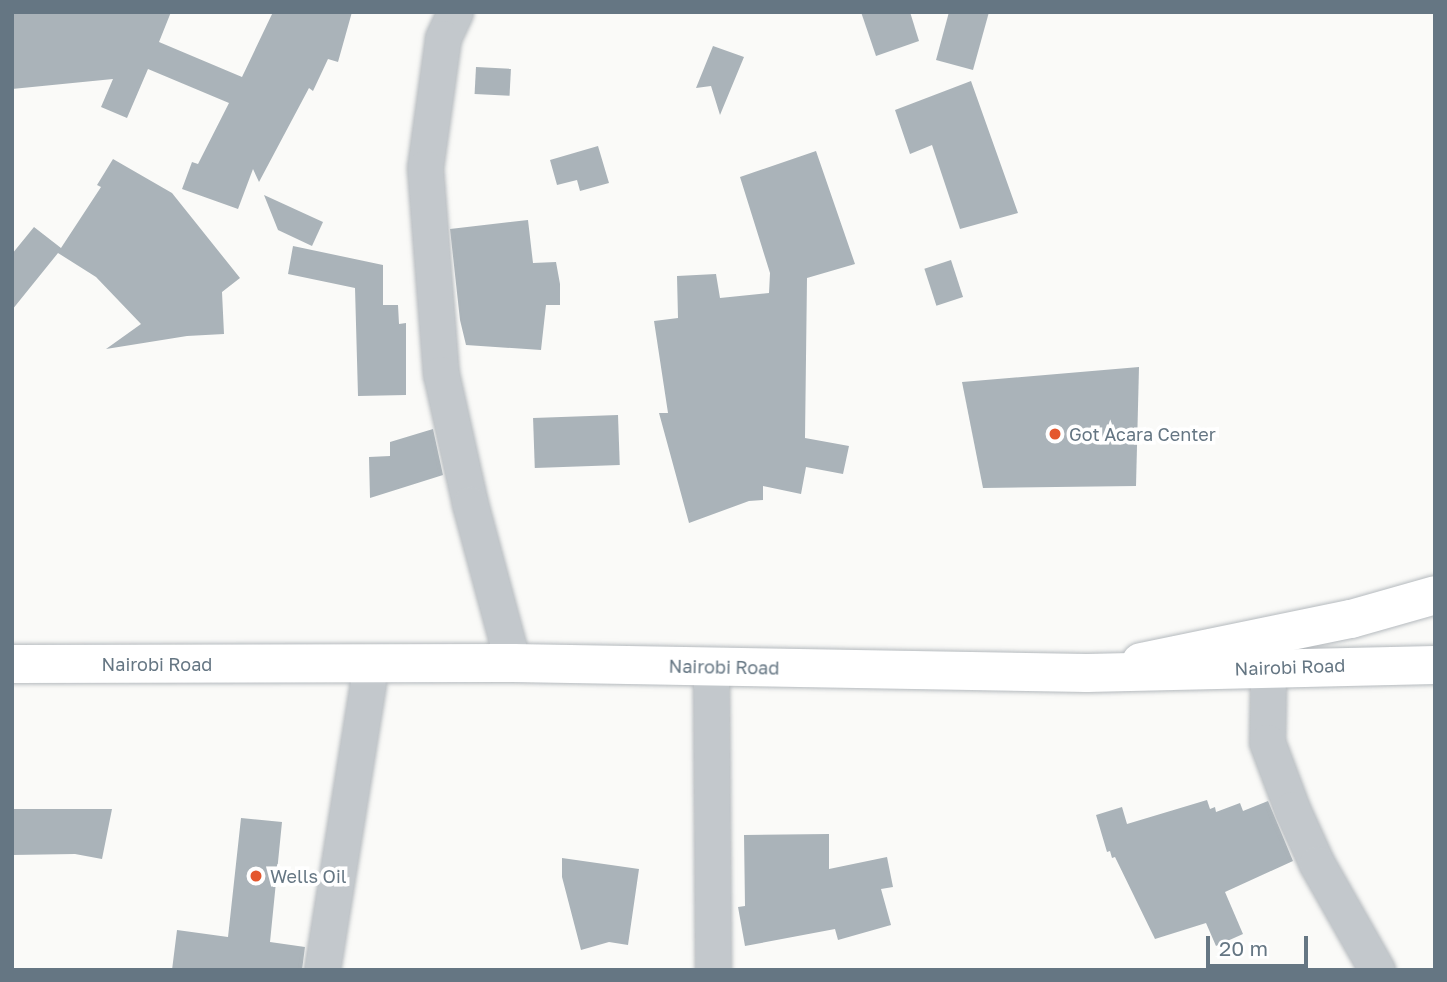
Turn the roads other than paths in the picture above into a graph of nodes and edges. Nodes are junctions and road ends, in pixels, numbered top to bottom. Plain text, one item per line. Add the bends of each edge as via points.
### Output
1 (455, 12) edge
2 (1435, 595) edge
3 (513, 663) junction
4 (12, 664) edge
5 (1435, 665) edge
6 (1087, 673) junction
7 (12, 682) edge
8 (711, 682) junction
9 (368, 684) junction
10 (1435, 688) edge
11 (1268, 689) junction
12 (322, 970) edge
13 (713, 970) edge
14 (1377, 970) edge

1 - 3 street via 443,38 425,168 441,374
2 - 6 main road via 1351,619
3 - 4 main road, Nairobi Road
3 - 6 main road, Nairobi Road
5 - 6 main road, Nairobi Road
7 - 9 main road, Nairobi Road
8 - 9 main road, Nairobi Road
8 - 11 main road, Nairobi Road
8 - 13 street
9 - 12 street
10 - 11 main road, Nairobi Road
11 - 14 street via 1267,742 1292,809 1317,864

